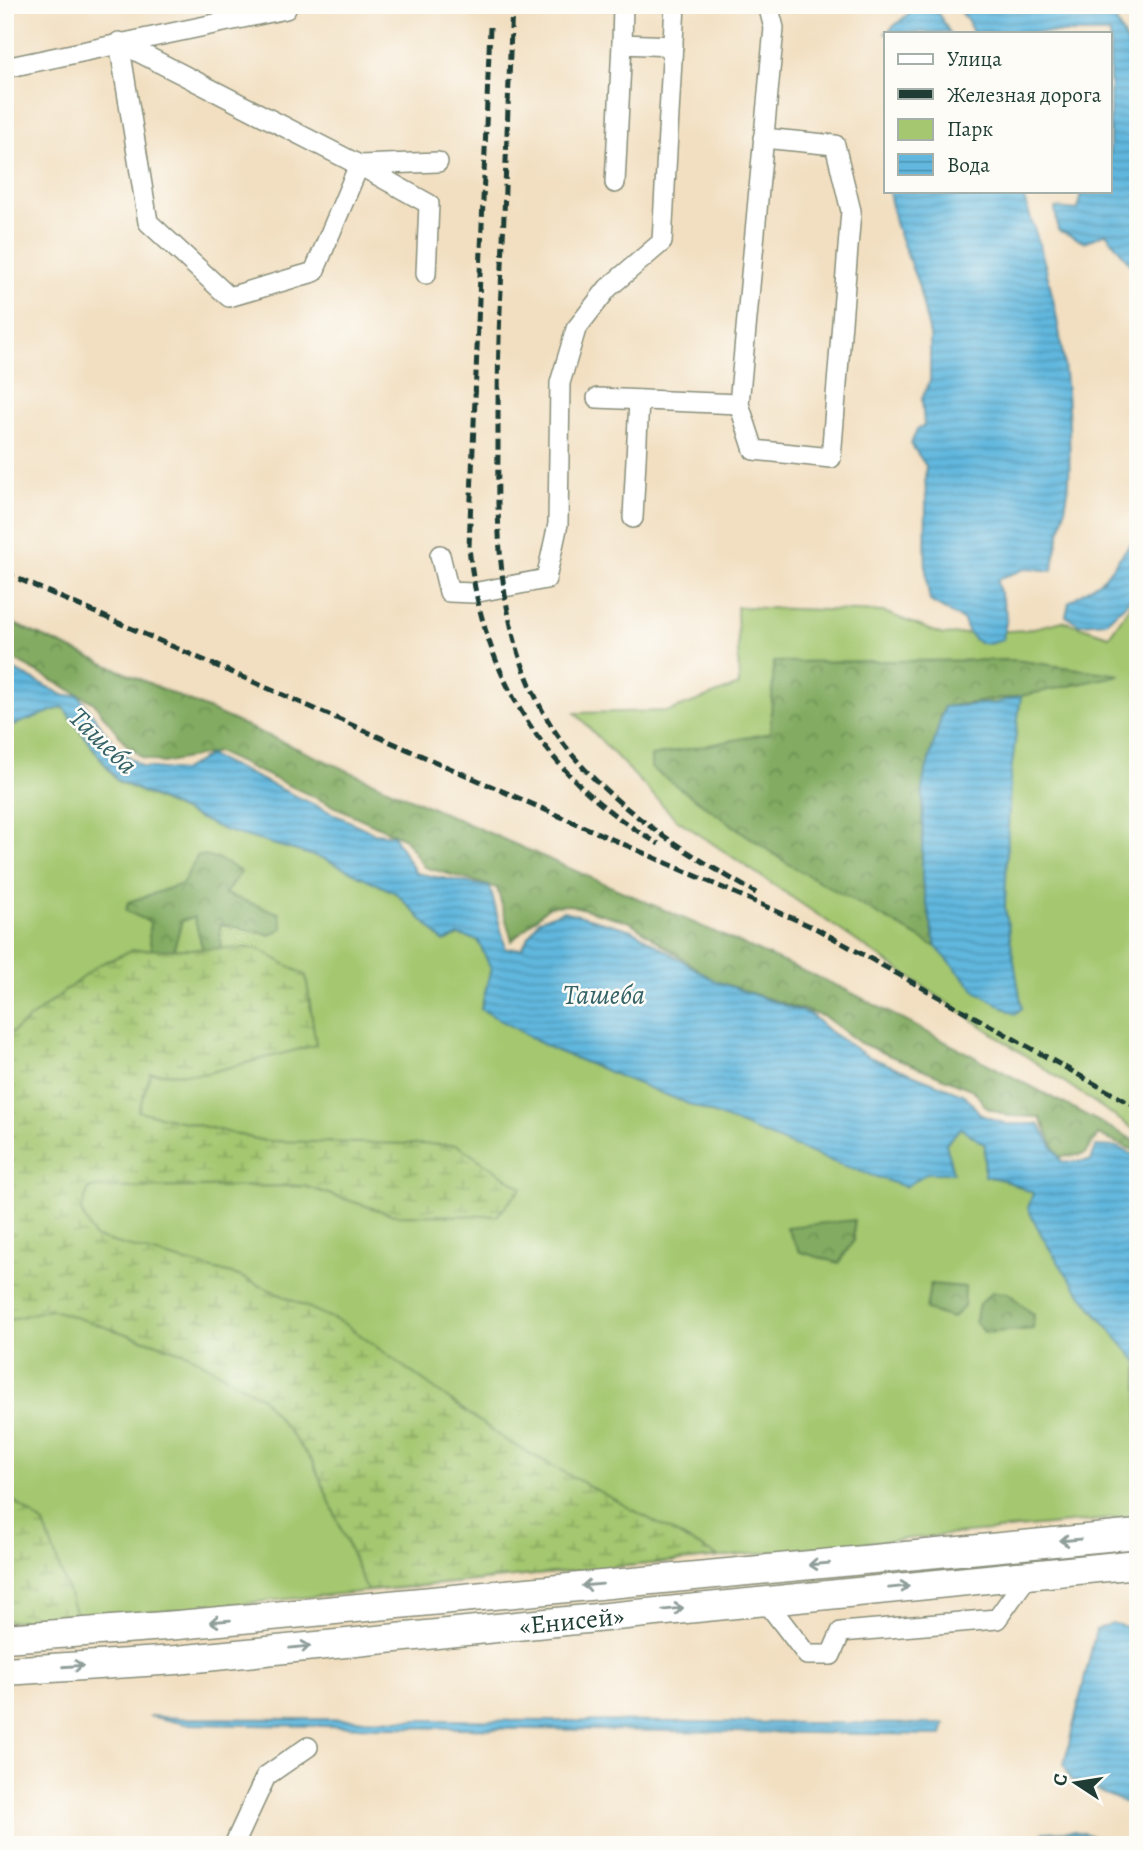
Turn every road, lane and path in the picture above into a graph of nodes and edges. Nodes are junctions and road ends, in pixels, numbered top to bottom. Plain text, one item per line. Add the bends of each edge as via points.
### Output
1 (623, 5) edge
2 (676, 5) edge
3 (768, 5) edge
4 (286, 9) dead end
5 (119, 42) junction
6 (622, 44) junction
7 (673, 46) junction
8 (5, 68) edge
9 (763, 138) junction
10 (438, 162) dead end
11 (359, 165) junction
12 (615, 183) dead end
13 (426, 274) dead end
14 (597, 398) dead end
15 (639, 400) junction
16 (739, 404) junction
17 (634, 518) dead end
18 (440, 555) dead end
19 (1138, 1534) edge
20 (1138, 1564) edge
21 (1029, 1574) junction
22 (765, 1600) junction
23 (5, 1638) edge
24 (5, 1671) edge
25 (308, 1747) dead end
26 (234, 1845) edge

1 - 6 lane
2 - 7 lane
3 - 9 lane via 774,28
4 - 5 lane
5 - 8 lane
5 - 11 lane
5 - 11 lane via 148,222 229,297 314,272
6 - 7 lane
6 - 12 lane
7 - 18 lane via 662,242 608,288 576,330 560,383 558,523 545,579 473,593 449,592
9 - 16 lane
9 - 16 lane via 835,145 851,211 831,458 754,450
10 - 11 lane
11 - 13 lane via 429,204
14 - 15 lane
15 - 16 lane
15 - 17 lane
19 -> 23 highway, «Енисей»
20 - 21 highway, «Енисей»
22 -> 21 highway, «Енисей»
21 - 22 lane via 997,1619 841,1632 831,1655 807,1655
24 -> 22 highway, «Енисей» via 176,1660
25 - 26 lane via 266,1776

